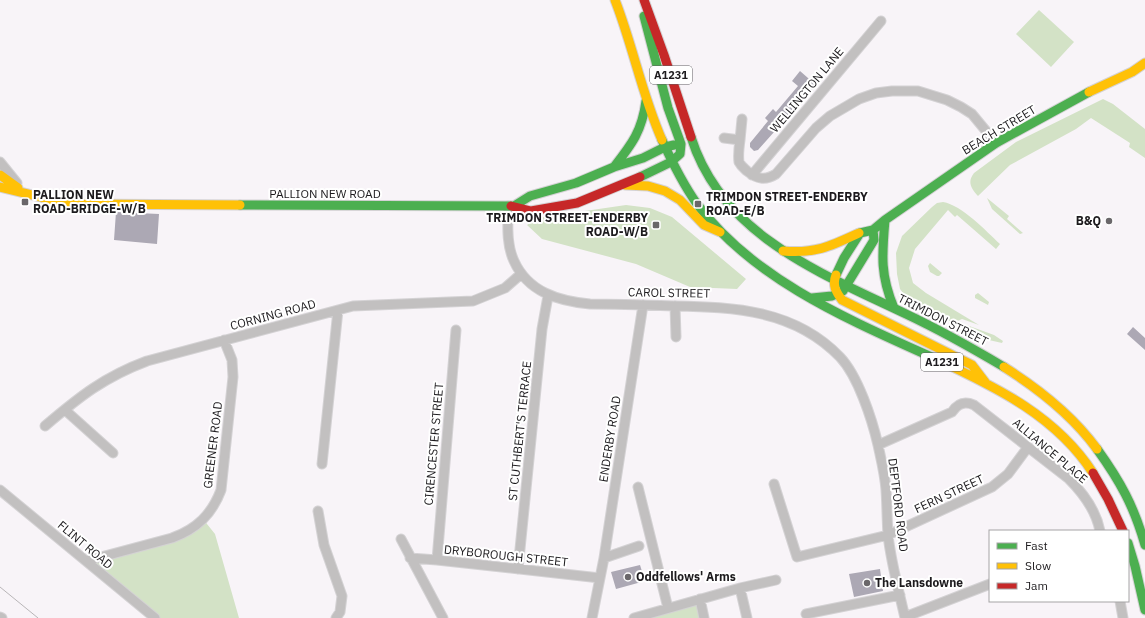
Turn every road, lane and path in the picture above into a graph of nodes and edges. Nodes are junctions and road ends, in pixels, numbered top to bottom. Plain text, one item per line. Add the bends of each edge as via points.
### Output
1 (615, 0) edge
2 (641, 0) edge
3 (644, 0) edge
4 (881, 21) dead end
5 (1145, 64) edge
6 (647, 98) junction
7 (742, 119) dead end
8 (724, 138) dead end
9 (740, 140) junction
10 (996, 143) junction
11 (680, 144) junction
12 (665, 147) junction
13 (696, 152) junction
14 (0, 162) edge
15 (671, 162) junction
16 (614, 167) junction
17 (0, 175) edge
18 (752, 175) junction
19 (621, 185) junction
20 (0, 187) edge
21 (26, 194) junction
22 (511, 206) junction
23 (884, 220) junction
24 (873, 230) junction
25 (722, 232) junction
26 (860, 233) junction
27 (781, 251) junction
28 (521, 274) junction
29 (834, 280) junction
30 (847, 286) junction
31 (838, 294) junction
32 (548, 296) junction
33 (812, 298) junction
34 (643, 305) junction
35 (675, 306) junction
36 (894, 308) junction
37 (338, 310) junction
38 (456, 330) dead end
39 (676, 337) dead end
40 (224, 340) junction
41 (819, 340) joint
42 (985, 382) junction
43 (65, 410) junction
44 (45, 426) dead end
45 (878, 445) junction
46 (1028, 447) junction
47 (113, 453) dead end
48 (322, 464) dead end
49 (774, 484) dead end
50 (638, 487) dead end
51 (0, 490) edge
52 (318, 511) dead end
53 (1100, 530) edge
54 (1123, 530) edge
55 (888, 535) junction
56 (401, 539) dead end
57 (1145, 545) edge
58 (638, 546) dead end
59 (1129, 546) edge
60 (410, 558) junction
61 (604, 558) junction
62 (437, 560) junction
63 (86, 561) junction
64 (518, 569) junction
65 (600, 578) junction
66 (776, 580) dead end
67 (989, 584) edge
68 (740, 588) junction
69 (900, 595) junction
70 (700, 599) junction
71 (1120, 602) edge
72 (668, 608) junction
73 (1145, 610) edge
74 (806, 614) dead end
75 (905, 617) edge
76 (155, 618) edge
77 (336, 618) edge
78 (444, 618) edge
79 (592, 618) edge
80 (634, 618) edge
81 (704, 618) edge
82 (747, 618) edge
83 (1122, 618) edge

1 - 6 main road, A1231
2 - 11 main road via 668,108
3 - 13 main road, A1231 via 661,43
4 - 18 street, WELLINGTON LANE
5 - 10 main road, BEACH STREET
6 - 12 main road, A1231
6 - 16 main road via 638,136
7 - 9 street
8 - 9 street
9 - 18 street via 740,164
10 - 18 street via 972,114 947,100 918,91 876,93 859,99 830,116 771,178
10 - 23 main road, BEACH STREET
11 - 12 main road
11 - 13 main road via 689,146
11 - 15 main road via 680,154
12 - 15 main road, A1231
12 - 16 main road via 643,158
13 - 27 main road, TRIMDON STREET / A1231 via 705,172 747,224
14 - 21 street
15 - 19 main road, PALLION NEW ROAD
15 - 25 main road, A1231 via 694,200
16 - 22 main road via 576,183 530,196
17 - 21 main road, PALLION NEW ROAD
19 - 22 main road, PALLION NEW ROAD via 577,203 555,208 531,211
19 - 25 main road, PALLION NEW ROAD via 648,186 665,191 680,200 704,225
20 - 21 main road, PALLION NEW ROAD
21 - 22 main road, PALLION NEW ROAD via 69,204
22 - 28 street, CAROL STREET via 509,244 513,260
23 - 24 main road, BEACH STREET
23 - 36 main road via 882,267 887,292
24 - 26 main road, BEACH STREET
24 - 30 main road via 874,240
25 - 33 main road, A1231 via 779,279
26 - 27 main road, BEACH STREET via 819,251
26 - 29 main road
27 - 29 main road, TRIMDON STREET / A1231
28 - 32 street, CAROL STREET via 537,290
28 - 37 street, CORNING ROAD via 505,288 473,301 353,306
29 - 30 main road, TRIMDON STREET / A1231
29 - 31 main road
30 - 31 main road
30 - 36 main road, TRIMDON STREET / A1231
31 - 33 main road
31 - 42 main road via 849,304 972,365
32 - 34 street, CAROL STREET via 575,303
32 - 64 street, ST CUTHBERT'S TERRACE via 542,329
33 - 42 main road, A1231
34 - 35 street, CAROL STREET
34 - 61 street, ENDERBY ROAD
35 - 39 street
35 - 41 street, CAROL STREET via 721,307 771,315 790,322
36 - 57 main road, TRIMDON STREET / A1231 via 989,358 1034,387 1058,407 1094,443 1121,484 1133,508
37 - 40 street, CORNING ROAD
37 - 48 street
38 - 62 street, CIRENCESTER STREET
40 - 43 street, CORNING ROAD via 126,369 92,388
40 - 63 street, GREENER ROAD via 232,360 233,377 221,490 217,500 203,519 186,533
41 - 45 street, DEPTFORD ROAD via 840,357 854,376 872,421
42 - 54 main road, A1231 via 1029,407 1056,429 1077,451 1100,482
43 - 44 street, CORNING ROAD
43 - 47 street
45 - 46 street, ALLIANCE PLACE via 952,412 956,406 968,403
45 - 55 street, DEPTFORD ROAD via 886,488
46 - 53 street, ALLIANCE PLACE via 1079,489 1089,502
46 - 55 street, FERN STREET via 1008,474 992,487
49 - 55 street, FERN STREET via 797,557
50 - 72 street
51 - 63 street, FLINT ROAD
52 - 77 street via 324,545 342,596 340,612
55 - 69 street, DEPTFORD ROAD
56 - 60 street
58 - 61 street
59 - 73 main road
60 - 62 street, DRYBOROUGH STREET
60 - 78 street
61 - 65 street, ENDERBY ROAD
62 - 64 street, DRYBOROUGH STREET
63 - 76 street, FLINT ROAD
64 - 65 street, DRYBOROUGH STREET
65 - 79 street, ENDERBY ROAD
66 - 68 street
67 - 75 street
68 - 70 street
68 - 82 street
69 - 74 street
69 - 75 street, DEPTFORD ROAD
70 - 72 street
70 - 81 street
71 - 83 street
72 - 80 street

